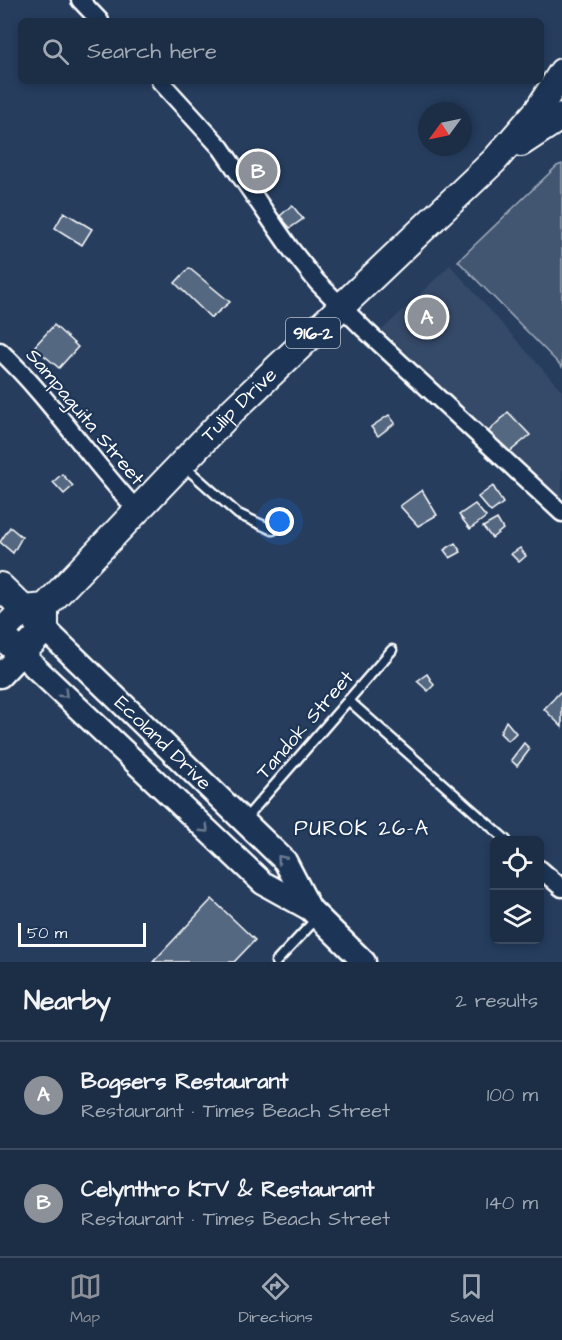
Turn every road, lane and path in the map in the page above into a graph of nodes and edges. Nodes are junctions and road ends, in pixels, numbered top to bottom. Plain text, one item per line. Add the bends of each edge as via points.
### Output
1 (80, 0) edge
2 (97, 18) edge
3 (562, 72) edge
4 (163, 84) edge
5 (562, 116) edge
6 (494, 161) junction
7 (340, 306) junction
8 (0, 351) edge
9 (182, 463) junction
10 (137, 510) junction
11 (562, 513) edge
12 (273, 530) dead end
13 (0, 586) edge
14 (38, 615) junction
15 (0, 634) edge
16 (392, 650) dead end
17 (21, 654) junction
18 (0, 676) edge
19 (348, 700) junction
20 (243, 821) junction
21 (502, 836) edge
22 (544, 872) edge
23 (562, 888) edge
24 (314, 913) junction
25 (358, 959) edge
26 (276, 962) edge

1 - 2 street
3 - 6 main road, Tulip Drive / 916-2 via 543,103
4 - 7 street via 221,148 302,265
5 - 6 main road, Tulip Drive / 916-2
6 - 7 main road, Tulip Drive / 916-2
7 - 9 main road, Tulip Drive / 916-2
7 - 11 street
8 - 10 street, Sampaguita Street
9 - 10 main road, Tulip Drive / 916-2
9 - 12 lane via 238,514
10 - 14 main road, Tulip Drive / 916-2
13 - 14 main road, Ecoland Drive
14 - 15 main road, Tulip Drive / 916-2
14 - 17 main road, Tulip Drive / 916-2
14 - 20 main road, Ecoland Drive
15 - 17 main road, Ecoland Drive
16 - 19 lane, Tandok Street
17 - 18 main road, Tulip Drive / 916-2
17 -> 24 main road, Ecoland Drive via 263,883
19 - 20 lane, Tandok Street
19 - 21 lane
24 -> 20 main road, Ecoland Drive via 285,861
22 - 23 street
24 - 25 main road, Ecoland Drive
24 - 26 lane

